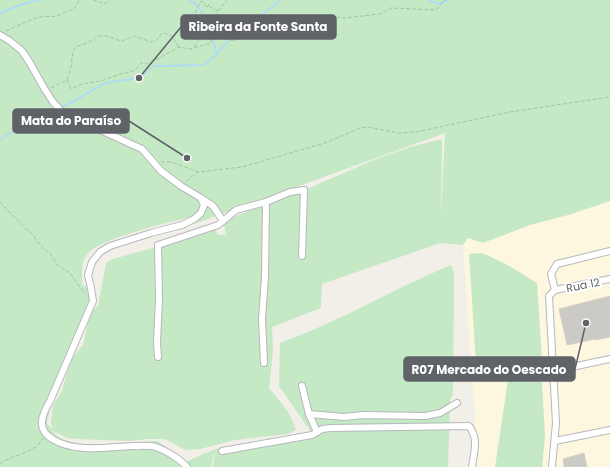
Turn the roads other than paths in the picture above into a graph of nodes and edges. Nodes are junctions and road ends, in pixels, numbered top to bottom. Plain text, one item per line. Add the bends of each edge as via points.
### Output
1 (2, 34) edge
2 (201, 198) junction
3 (266, 202) junction
4 (223, 221) junction
5 (610, 251) edge
6 (302, 256) dead end
7 (610, 279) edge
8 (555, 290) junction
9 (158, 357) dead end
10 (610, 359) edge
11 (264, 363) dead end
12 (553, 371) junction
13 (302, 386) dead end
14 (457, 403) dead end
15 (308, 414) junction
16 (610, 430) edge
17 (317, 432) junction
18 (554, 441) junction
19 (222, 451) dead end
20 (187, 467) edge
21 (472, 467) edge
22 (552, 467) edge

1 - 2 street via 22,51 57,108 63,113 142,149 161,171
2 - 4 street via 213,206
2 - 20 street via 204,205 201,213 194,219 182,225 110,246 100,252 92,262 88,275 92,301 43,413 42,427 48,437 71,447 156,447
3 - 4 street via 236,210
3 - 6 street via 290,192 304,190
3 - 11 street via 262,320
4 - 9 street via 218,225 158,245
5 - 8 street via 557,264 551,274
7 - 8 street, Rua 12
8 - 12 street via 549,296
10 - 12 street
12 - 18 street via 556,423
13 - 15 street
14 - 15 street via 440,413 425,416 344,417
15 - 17 street
16 - 18 street
17 - 19 street
17 - 21 street via 332,428 469,426 475,433
18 - 22 street

